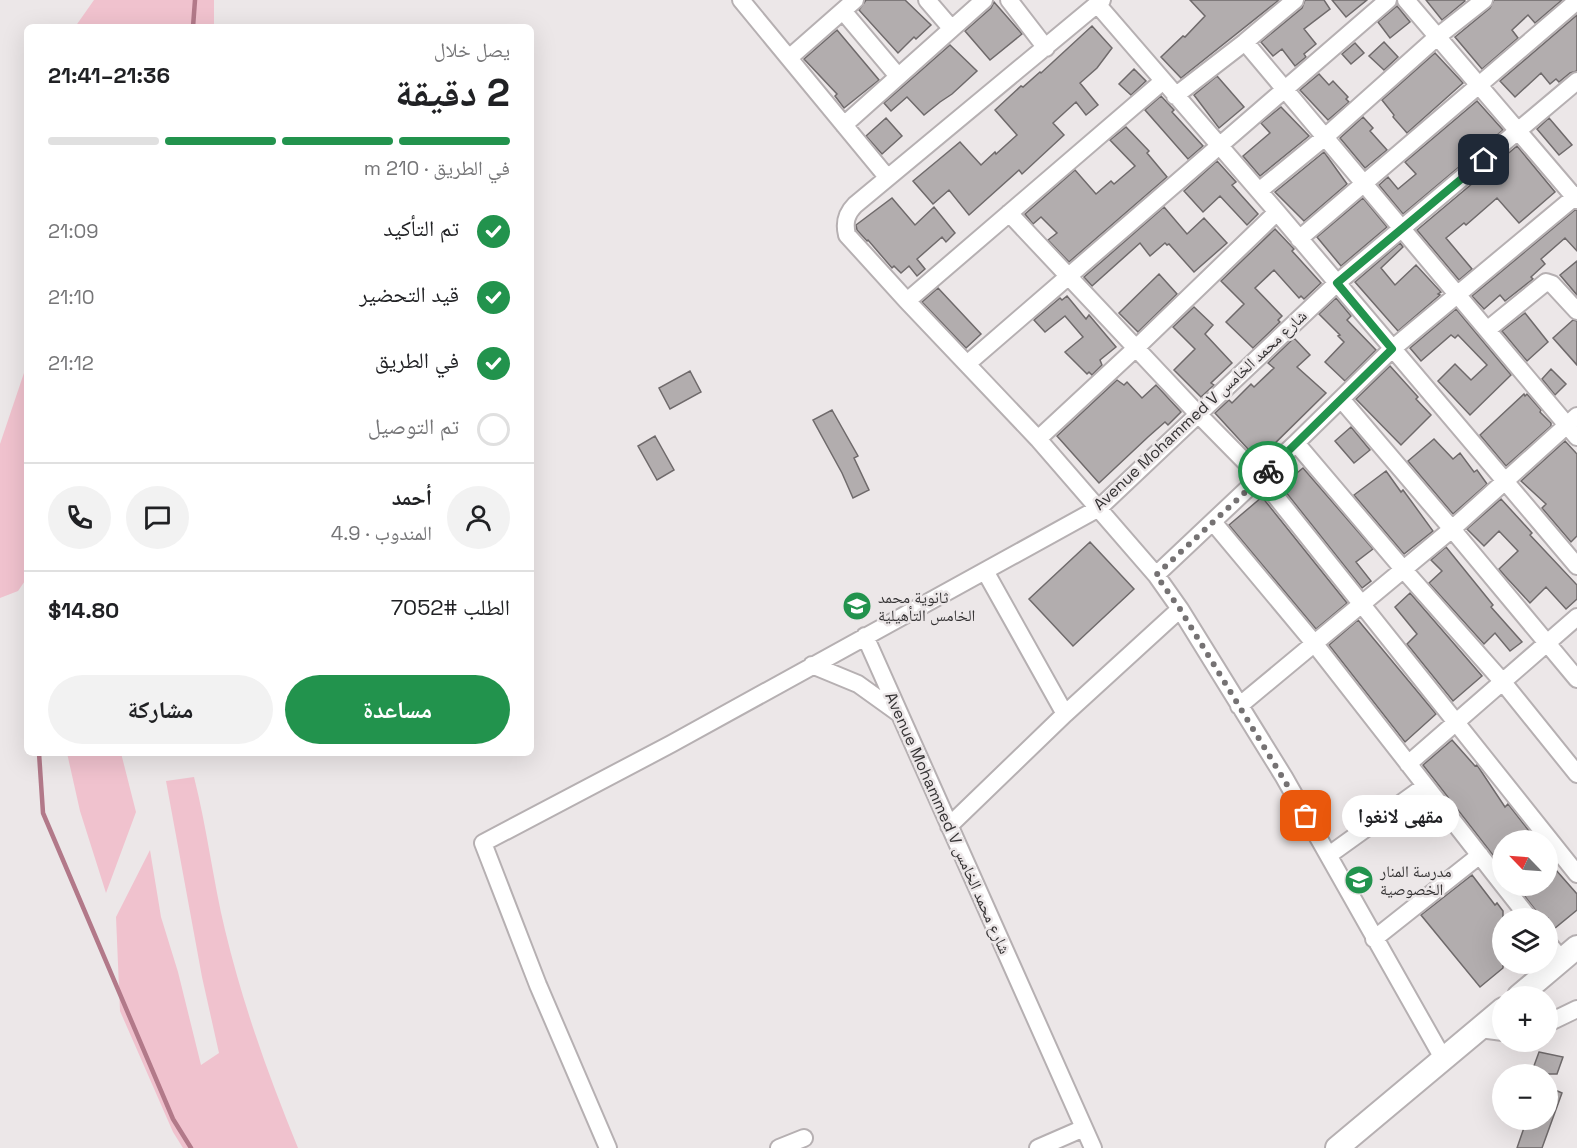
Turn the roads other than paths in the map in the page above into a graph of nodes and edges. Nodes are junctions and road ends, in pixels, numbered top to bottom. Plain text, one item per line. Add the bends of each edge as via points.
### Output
1 (927, 0) edge
2 (984, 0) edge
3 (1009, 0) edge
4 (1295, 0) edge
5 (1388, 0) edge
6 (1406, 0) edge
7 (1484, 0) edge
8 (1577, 1) edge
9 (1099, 2) edge
10 (750, 3) edge
11 (849, 5) edge
12 (951, 28) junction
13 (1437, 37) junction
14 (1245, 42) junction
15 (1046, 48) junction
16 (789, 58) junction
17 (897, 75) junction
18 (1163, 81) junction
19 (1577, 81) edge
20 (1478, 87) junction
21 (1284, 91) junction
22 (1175, 96) junction
23 (844, 124) junction
24 (1518, 132) junction
25 (1325, 137) junction
26 (1218, 147) junction
27 (887, 177) junction
28 (1363, 184) junction
29 (1259, 191) junction
30 (1576, 197) edge
31 (1277, 212) junction
32 (1009, 213) junction
33 (1400, 229) junction
34 (1299, 239) junction
35 (1068, 276) junction
36 (1337, 283) junction
37 (1457, 295) junction
38 (907, 301) junction
39 (1577, 311) edge
40 (1487, 330) junction
41 (1136, 348) junction
42 (1392, 349) junction
43 (967, 364) junction
44 (1341, 399) junction
45 (1197, 413) junction
46 (1573, 426) edge
47 (1038, 440) junction
48 (1296, 443) junction
49 (1261, 478) junction
50 (1505, 480) junction
51 (1099, 508) junction
52 (1213, 522) junction
53 (1452, 528) junction
54 (1577, 566) edge
55 (1403, 569) junction
56 (985, 571) junction
57 (1156, 575) junction
58 (1360, 603) junction
59 (1180, 609) junction
60 (1577, 617) edge
61 (865, 636) junction
62 (1314, 643) junction
63 (1547, 643) junction
64 (812, 665) junction
65 (1577, 679) edge
66 (1502, 681) junction
67 (1239, 706) junction
68 (898, 714) junction
69 (1065, 714) junction
70 (1455, 722) junction
71 (1408, 764) junction
72 (1577, 774) edge
73 (1425, 786) junction
74 (949, 826) junction
75 (1329, 855) junction
76 (1480, 855) junction
77 (1492, 871) edge
78 (1577, 874) edge
79 (1512, 896) edge
80 (1521, 908) edge
81 (1374, 939) junction
82 (1562, 950) edge
83 (1528, 986) edge
84 (1577, 1009) edge
85 (1558, 1018) edge
86 (1492, 1019) edge
87 (1480, 1029) junction
88 (1492, 1031) edge
89 (1444, 1060) junction
90 (1084, 1128) junction
91 (804, 1138) dead end
92 (608, 1148) edge
93 (779, 1148) edge
94 (1038, 1148) edge
95 (1093, 1148) edge
96 (1337, 1148) edge

1 - 12 street
2 - 12 street
3 - 15 street
4 - 14 street
5 - 21 street
6 - 13 street
7 - 13 street
8 - 20 street
9 - 15 street
9 - 18 street
10 - 16 street
11 - 16 street
11 - 17 street
12 - 17 street
13 - 20 street
13 - 25 street
14 - 21 street
14 - 22 street
15 - 27 street
16 - 23 street
17 - 23 street
18 - 22 street
18 - 32 street
19 - 24 street, Avenue Mohammed V شارع محمد الخامس
20 - 24 street
20 - 28 street
21 - 25 street
21 - 26 street
22 - 26 street
23 - 27 street
24 - 30 street
24 - 33 street, Avenue Mohammed V شارع محمد الخامس
25 - 28 street
25 - 29 street
26 - 29 street
26 - 35 street
27 - 38 street via 850,210 845,223 851,240
28 - 33 street
28 - 34 street
29 - 31 street
30 - 37 street
31 - 34 street
31 - 41 street
32 - 35 street
32 - 38 street
33 - 36 street, Avenue Mohammed V شارع محمد الخامس
33 - 37 street
34 - 36 street
35 - 41 street
35 - 43 street
36 - 42 street
36 - 45 street, Avenue Mohammed V شارع محمد الخامس
37 - 40 street
37 - 42 street
38 - 43 street
39 - 40 street via 1546,282
40 - 46 street
41 - 45 street
41 - 47 street
42 - 44 street
42 - 50 street
43 - 47 street
44 - 48 street
44 - 53 street
45 - 49 street
45 - 51 street, Avenue Mohammed V شارع محمد الخامس
46 - 50 street
47 - 51 street
48 - 49 street
48 - 55 street
49 - 52 street
49 - 58 street
50 - 53 street
50 - 54 street
51 - 56 street, Avenue Mohammed V شارع محمد الخامس
51 - 57 street
52 - 57 street
52 - 62 street
53 - 55 street
53 - 63 street
55 - 58 street
55 - 66 street
56 - 61 street, Avenue Mohammed V شارع محمد الخامس
56 - 69 street
57 - 59 street
58 - 62 street
58 - 70 street
59 - 67 street
59 - 69 street
60 - 63 street
61 - 64 street
61 - 68 street, Avenue Mohammed V شارع محمد الخامس
62 - 67 street
62 - 71 street
63 - 65 street
63 - 66 street
64 - 68 street via 858,684
64 - 92 street via 483,843
66 - 70 street
66 - 72 street
67 - 75 street
68 - 74 street, Avenue Mohammed V شارع محمد الخامس
69 - 74 street
70 - 71 street
70 - 78 street
71 - 73 street
73 - 75 street
73 - 76 street
74 - 90 street, Avenue Mohammed V شارع محمد الخامس
75 - 81 street
76 - 77 street
76 - 81 street
79 - 80 street
81 - 89 street
82 - 83 main road
84 - 85 street
86 - 87 main road
87 - 88 street
87 - 89 main road
89 - 96 main road
90 - 94 street
90 - 95 street, Avenue Mohammed V شارع محمد الخامس
91 - 93 street

